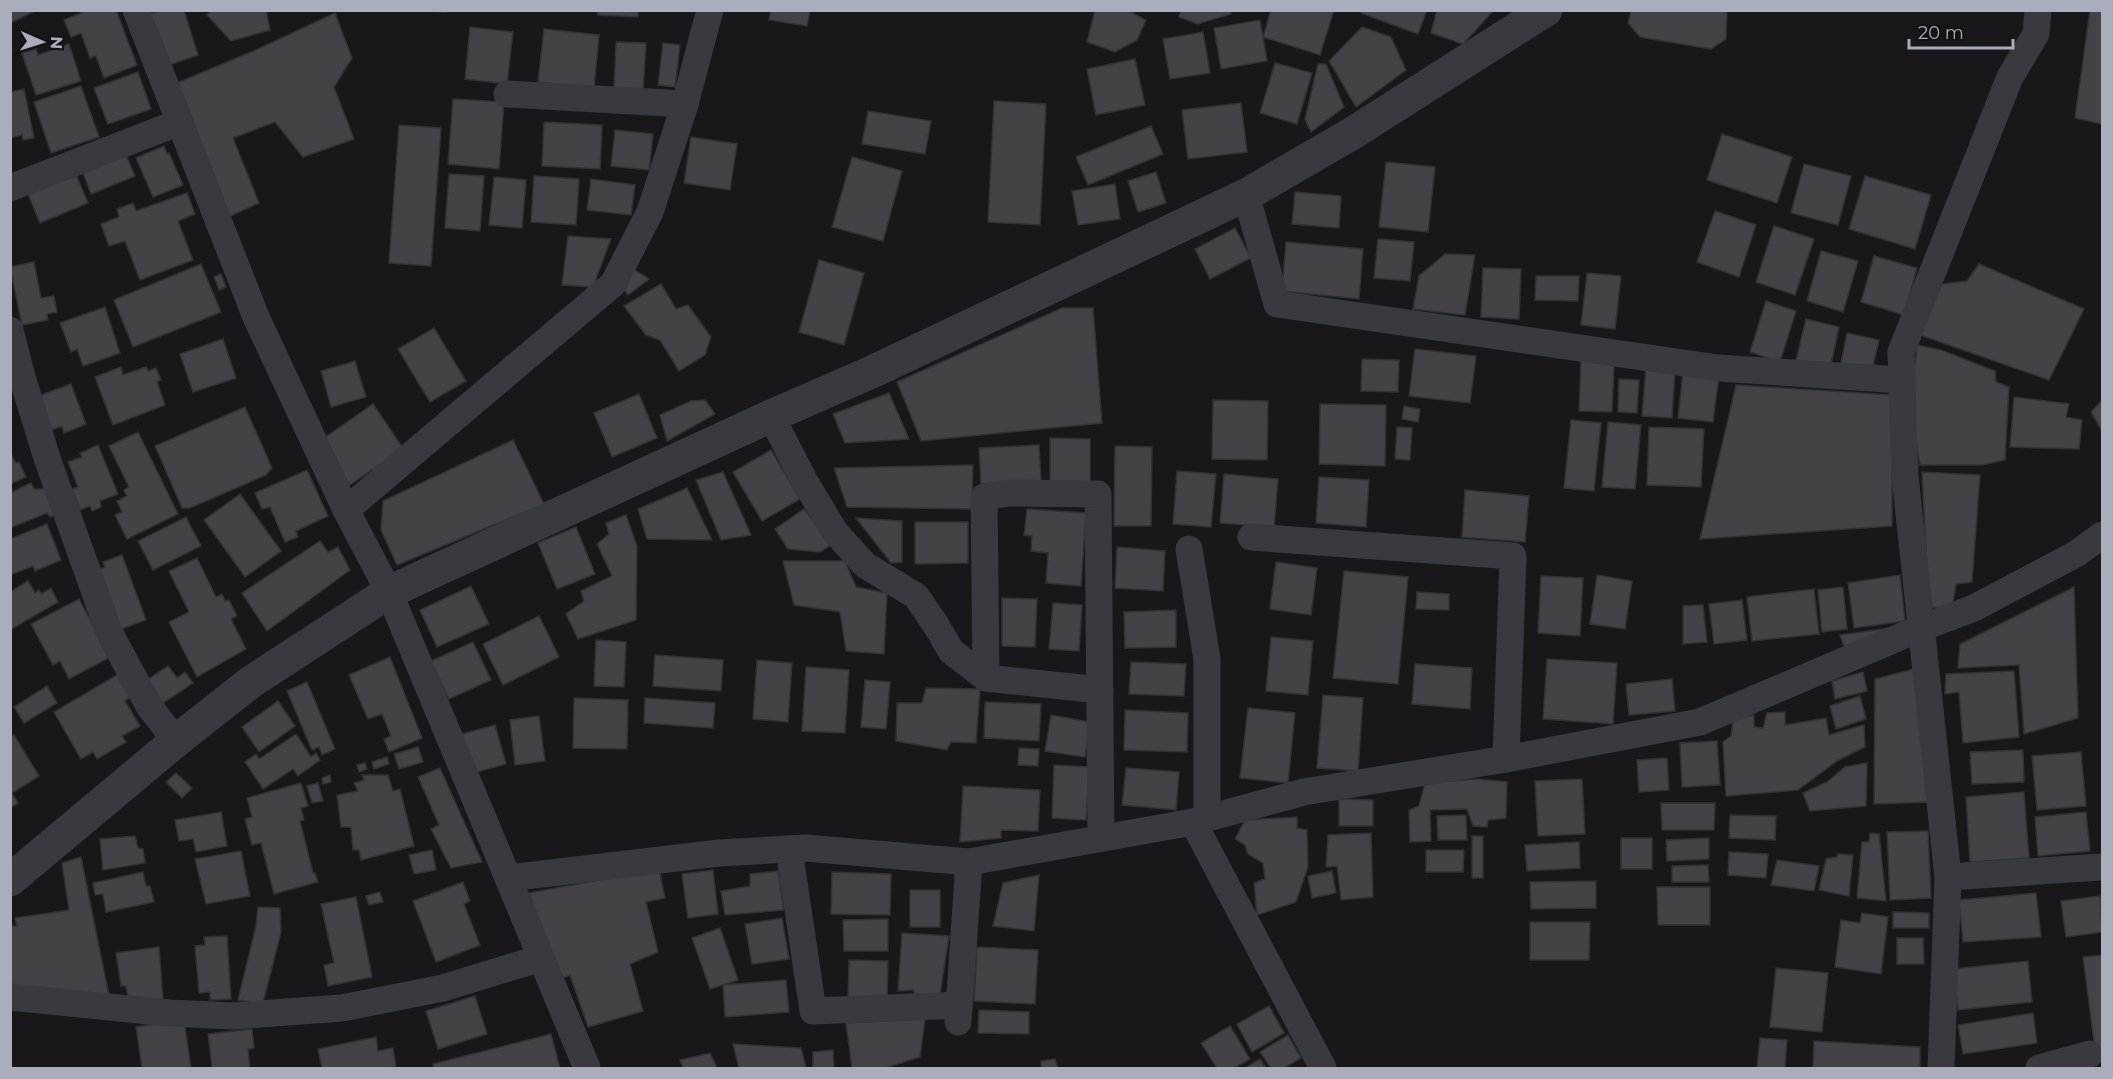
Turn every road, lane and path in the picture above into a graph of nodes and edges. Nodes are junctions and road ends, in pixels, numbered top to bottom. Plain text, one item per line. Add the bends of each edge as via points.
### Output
1 (136, 10) edge
2 (710, 10) edge
3 (1546, 10) edge
4 (2038, 10) edge
5 (507, 94) dead end
6 (685, 104) junction
7 (180, 122) junction
8 (10, 188) edge
9 (1246, 195) junction
10 (10, 330) edge
11 (1902, 380) junction
12 (771, 416) junction
13 (346, 510) junction
14 (2103, 536) edge
15 (1251, 537) dead end
16 (1190, 549) dead end
17 (389, 592) junction
18 (1921, 628) junction
19 (986, 678) junction
20 (1100, 690) junction
21 (176, 741) junction
22 (1506, 759) junction
23 (1200, 820) junction
24 (1101, 838) junction
25 (789, 849) junction
26 (969, 862) junction
27 (2103, 867) edge
28 (1948, 877) junction
29 (508, 878) junction
30 (10, 880) edge
31 (541, 958) junction
32 (10, 997) edge
33 (2090, 1054) dead end
34 (587, 1068) edge
35 (1323, 1068) edge
36 (1941, 1068) edge
37 (2038, 1068) edge

1 - 7 street
2 - 6 street
3 - 9 street via 1353,133
4 - 11 street via 2036,34 2010,77 1901,352
5 - 6 street
6 - 13 street via 650,212 613,284
7 - 8 street
7 - 13 street via 256,317
9 - 11 street via 1277,304 1718,368
9 - 12 street
10 - 21 street via 47,458 109,632 149,706
11 - 18 street via 1905,476
12 - 17 street
12 - 19 street via 835,532 866,566 916,596 951,651
13 - 17 street
14 - 18 street via 1974,608
15 - 22 street via 1513,556
16 - 23 street via 1207,659
17 - 21 street via 251,682
17 - 29 street
18 - 22 street via 1701,722
18 - 28 street
19 - 20 street
19 - 20 street via 984,497 1009,493 1098,494
20 - 24 street
21 - 30 street
22 - 23 street via 1304,792
23 - 24 street
23 - 35 street
24 - 26 street
25 - 26 street
25 - 26 street via 813,1011 959,1014
25 - 29 street via 719,853
27 - 28 street
28 - 36 street
29 - 31 street
31 - 32 street via 443,988 342,1008 232,1016
31 - 34 street
33 - 37 street

